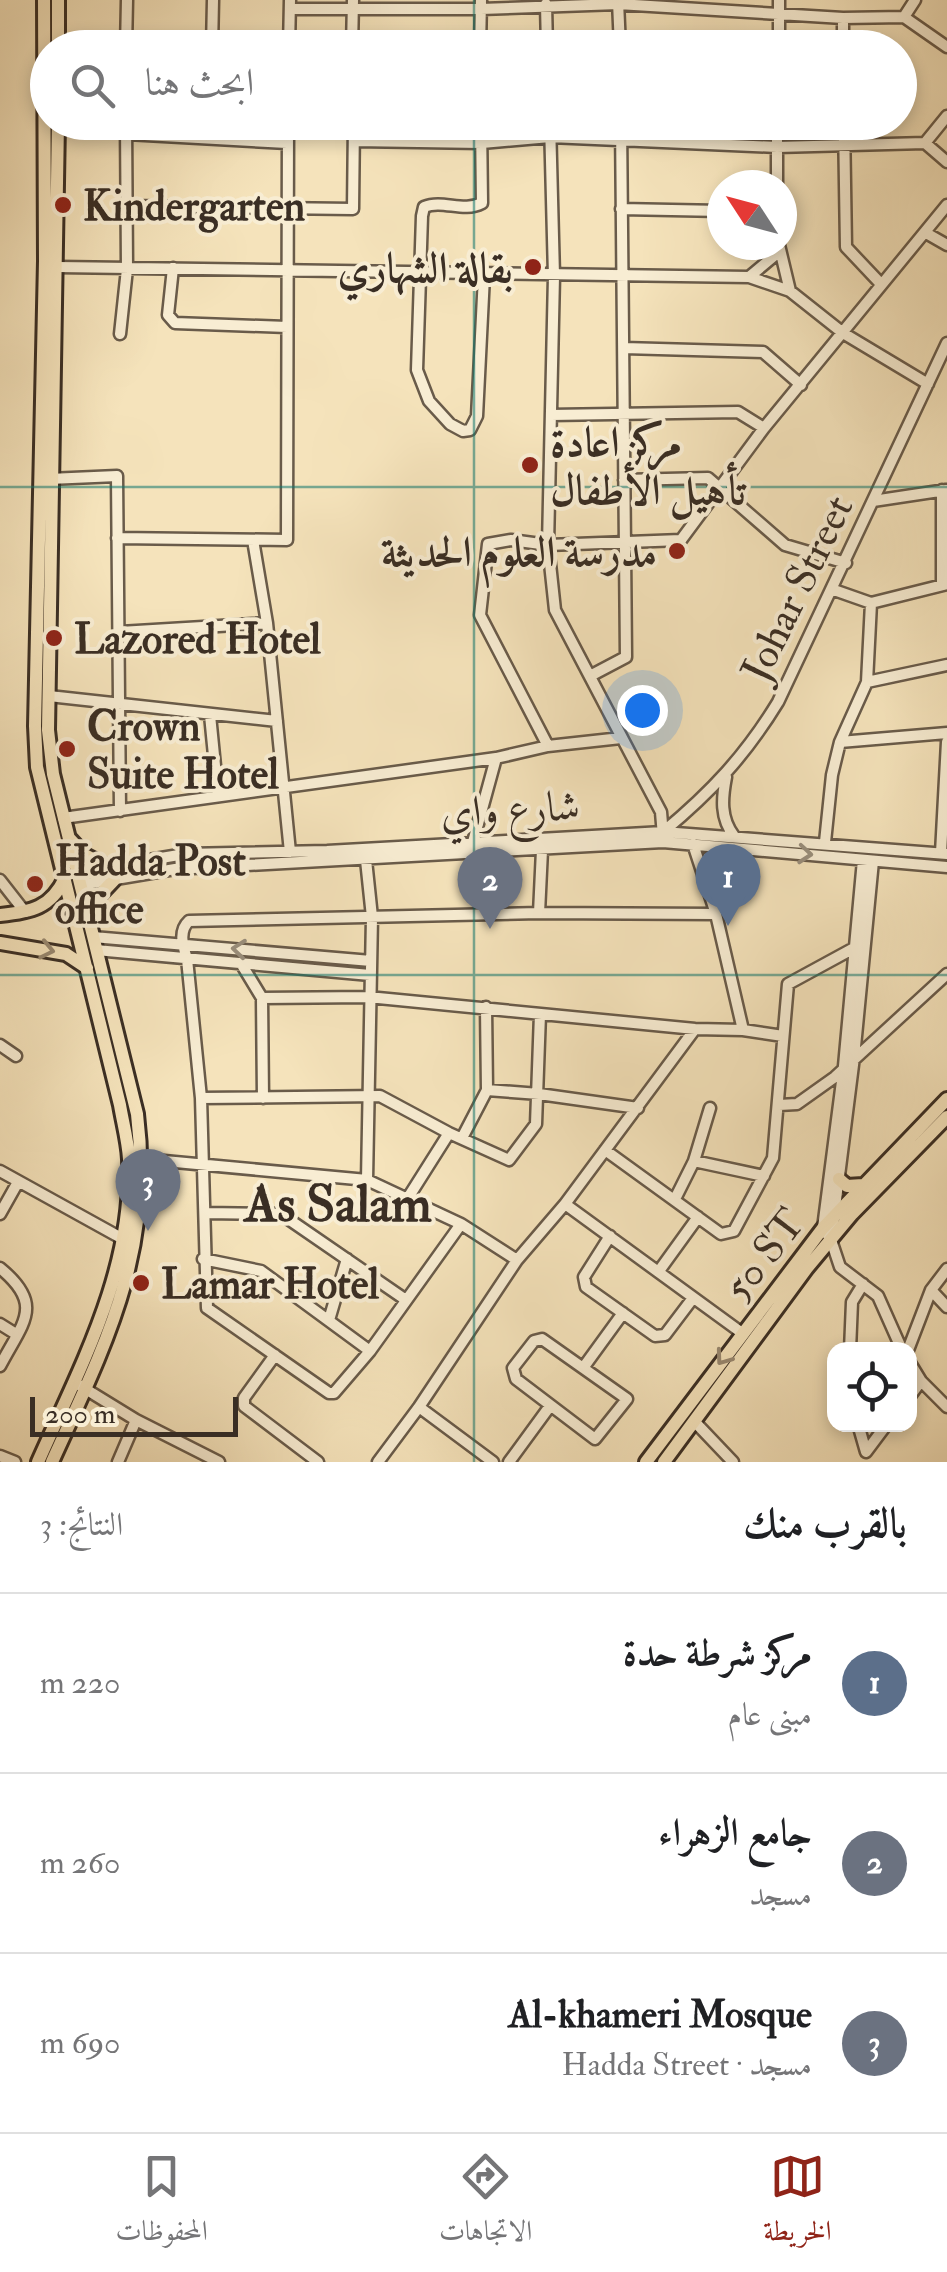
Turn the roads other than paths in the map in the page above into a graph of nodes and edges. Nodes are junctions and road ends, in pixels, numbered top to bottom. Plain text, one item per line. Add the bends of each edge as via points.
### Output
1 (44, 0) edge
2 (58, 0) edge
3 (127, 0) edge
4 (212, 0) edge
5 (780, 0) edge
6 (916, 0) edge
7 (618, 2) edge
8 (546, 3) edge
9 (290, 4) edge
10 (481, 4) edge
11 (352, 5) edge
12 (779, 13) junction
13 (843, 18) junction
14 (904, 18) junction
15 (45, 30) edge
16 (58, 30) edge
17 (126, 30) edge
18 (212, 30) edge
19 (290, 30) edge
20 (480, 30) edge
21 (547, 30) edge
22 (619, 30) edge
23 (779, 30) edge
24 (843, 30) edge
25 (946, 43) edge
26 (947, 116) edge
27 (46, 140) edge
28 (58, 140) edge
29 (126, 140) edge
30 (248, 140) edge
31 (288, 140) edge
32 (482, 140) edge
33 (516, 140) edge
34 (550, 140) edge
35 (603, 140) edge
36 (777, 140) edge
37 (844, 140) edge
38 (355, 141) joint
39 (621, 141) junction
40 (482, 143) junction
41 (925, 143) junction
42 (288, 144) junction
43 (777, 146) junction
44 (844, 146) junction
45 (947, 162) edge
46 (777, 170) edge
47 (947, 205) edge
48 (126, 206) junction
49 (289, 209) junction
50 (621, 209) junction
51 (707, 211) edge
52 (926, 233) junction
53 (947, 245) edge
54 (767, 260) edge
55 (782, 260) edge
56 (58, 268) junction
57 (173, 268) junction
58 (127, 269) junction
59 (286, 272) junction
60 (420, 275) junction
61 (484, 276) junction
62 (554, 276) junction
63 (621, 278) junction
64 (748, 278) junction
65 (880, 282) junction
66 (790, 290) junction
67 (287, 328) junction
68 (843, 333) junction
69 (120, 334) dead end
70 (947, 343) edge
71 (624, 348) junction
72 (50, 353) junction
73 (928, 384) junction
74 (801, 386) junction
75 (624, 414) junction
76 (551, 415) junction
77 (764, 428) junction
78 (46, 479) junction
79 (624, 480) junction
80 (720, 488) junction
81 (944, 490) edge
82 (873, 501) junction
83 (117, 538) junction
84 (253, 540) junction
85 (626, 541) junction
86 (548, 544) junction
87 (846, 563) junction
88 (944, 585) edge
89 (834, 590) junction
90 (871, 603) junction
91 (268, 623) junction
92 (120, 632) junction
93 (947, 665) edge
94 (590, 676) junction
95 (867, 682) junction
96 (49, 696) junction
97 (117, 703) junction
98 (210, 715) junction
99 (276, 721) junction
100 (947, 734) edge
101 (621, 738) junction
102 (840, 742) junction
103 (947, 742) edge
104 (548, 746) junction
105 (496, 758) junction
106 (726, 776) junction
107 (946, 786) edge
108 (284, 788) junction
109 (218, 796) junction
110 (120, 811) junction
111 (58, 820) junction
112 (68, 836) junction
113 (734, 836) junction
114 (663, 837) junction
115 (473, 842) junction
116 (825, 842) junction
117 (692, 844) junction
118 (542, 850) junction
119 (290, 852) junction
120 (944, 853) edge
121 (328, 856) junction
122 (366, 860) junction
123 (868, 860) junction
124 (947, 866) edge
125 (111, 874) junction
126 (74, 879) junction
127 (0, 880) edge
128 (25, 912) junction
129 (539, 913) junction
130 (716, 914) junction
131 (0, 915) edge
132 (372, 917) junction
133 (90, 919) junction
134 (182, 942) junction
135 (0, 943) edge
136 (94, 943) junction
137 (856, 947) junction
138 (283, 953) junction
139 (187, 959) junction
140 (371, 961) junction
141 (242, 965) junction
142 (283, 968) junction
143 (88, 970) junction
144 (947, 974) edge
145 (370, 976) junction
146 (262, 998) junction
147 (368, 998) junction
148 (486, 1007) junction
149 (540, 1014) junction
150 (695, 1030) junction
151 (743, 1030) junction
152 (782, 1036) junction
153 (0, 1045) edge
154 (16, 1056) dead end
155 (854, 1057) junction
156 (844, 1066) junction
157 (487, 1090) junction
158 (540, 1094) junction
159 (201, 1098) junction
160 (263, 1098) junction
161 (368, 1098) junction
162 (947, 1100) edge
163 (780, 1105) junction
164 (638, 1108) junction
165 (710, 1108) dead end
166 (947, 1117) edge
167 (449, 1133) junction
168 (462, 1138) junction
169 (605, 1150) junction
170 (136, 1159) junction
171 (694, 1162) junction
172 (203, 1166) junction
173 (0, 1171) edge
174 (764, 1176) junction
175 (838, 1179) junction
176 (368, 1180) junction
177 (18, 1182) junction
178 (863, 1185) junction
179 (675, 1199) junction
180 (406, 1201) junction
181 (565, 1204) junction
182 (205, 1213) junction
183 (0, 1214) edge
184 (836, 1214) junction
185 (698, 1216) junction
186 (461, 1224) junction
187 (822, 1228) junction
188 (610, 1236) junction
189 (123, 1239) junction
190 (831, 1240) junction
191 (204, 1259) junction
192 (348, 1259) junction
193 (517, 1260) junction
194 (0, 1268) edge
195 (947, 1269) edge
196 (659, 1271) junction
197 (863, 1284) junction
198 (931, 1290) junction
199 (694, 1298) junction
200 (406, 1300) junction
201 (947, 1307) edge
202 (622, 1313) junction
203 (329, 1320) junction
204 (0, 1324) edge
205 (742, 1332) junction
206 (16, 1334) junction
207 (850, 1342) edge
208 (901, 1342) edge
209 (908, 1342) edge
210 (370, 1351) junction
211 (275, 1355) junction
212 (0, 1366) edge
213 (584, 1368) junction
214 (917, 1373) edge
215 (921, 1380) junction
216 (80, 1386) junction
217 (917, 1386) edge
218 (550, 1406) junction
219 (419, 1407) junction
220 (947, 1407) edge
221 (136, 1420) junction
222 (694, 1421) junction
223 (860, 1432) edge
224 (881, 1432) edge
225 (0, 1456) edge
226 (382, 1460) edge
227 (15, 1462) edge
228 (38, 1462) edge
229 (52, 1462) edge
230 (118, 1462) edge
231 (219, 1462) edge
232 (318, 1462) edge
233 (494, 1462) edge
234 (509, 1462) edge
235 (646, 1462) edge
236 (664, 1462) edge
237 (733, 1462) edge

1 - 15 main road
2 - 16 main road
3 - 17 street
4 - 18 street
5 - 12 street
6 - 14 street
7 - 8 street
7 - 12 street
7 - 22 street
8 - 10 street
8 - 21 street
9 - 11 street
9 - 19 street
10 - 11 street
10 - 20 street
12 - 13 street
12 - 23 street
13 - 14 street
13 - 24 street
14 - 25 street
26 - 41 street
27 - 72 main road
28 - 56 main road
29 - 48 street
30 - 42 street
31 - 42 street
32 - 40 street
33 - 40 street
34 - 62 street
35 - 39 street
36 - 43 street
37 - 44 street
38 - 40 street
38 - 49 street via 353,209
39 - 43 street
39 - 50 street
40 - 60 street via 482,204 424,206
41 - 44 street
41 - 45 street
42 - 49 street
43 - 44 street
43 - 46 street
44 - 65 street via 846,247
47 - 52 street
48 - 49 street
48 - 58 street
49 - 59 street
50 - 51 street
50 - 63 street
52 - 53 street
52 - 65 street
54 - 64 street
55 - 66 street
56 - 58 street
56 - 72 main road
57 - 58 street
57 - 59 street
57 - 67 street via 168,315 176,323
58 - 69 street
59 - 60 street
59 - 67 street
60 - 61 street
60 - 61 street via 420,386 462,431 477,416
61 - 62 street
62 - 63 street
62 - 76 street
63 - 64 street
63 - 71 street
64 - 66 street
65 - 68 street
66 - 68 street
67 - 84 street via 287,540
68 - 73 street
68 - 74 street
70 - 73 street, Johar Street
71 - 74 street via 762,352
71 - 75 street
72 - 78 main road
73 - 82 street, Johar Street
74 - 77 street
75 - 76 street
75 - 77 street via 738,412
75 - 79 street
76 - 86 street
77 - 80 street
78 - 83 street via 117,476
78 - 96 main road
78 - 111 main road via 34,726 37,767
79 - 80 street via 700,477
79 - 85 street
80 - 85 street via 681,540
80 - 87 street via 785,546
81 - 82 street
81 - 88 street
82 - 87 street, Johar Street
83 - 84 street
83 - 92 street
84 - 91 street
85 - 86 street
85 - 94 street via 626,657
86 - 94 street via 555,610
86 - 104 street via 488,544 480,615
87 - 89 street, Johar Street
88 - 90 street
89 - 90 street
89 - 106 street, Johar Street via 778,702
90 - 95 street
91 - 92 street
91 - 99 street
92 - 97 street
93 - 95 street
94 - 101 street
95 - 102 street
96 - 97 street
96 - 111 main road
97 - 98 street
97 - 110 street
98 - 99 street
98 - 109 street
99 - 108 street
100 - 102 street
101 - 104 street
101 - 114 street via 661,812
102 - 116 street
103 - 107 street
104 - 105 street
105 - 108 street
105 - 115 street
106 - 113 street via 723,810
106 - 114 street, Johar Street
107 - 120 street
108 - 109 street
108 - 119 street
109 - 110 street
110 - 111 street
111 - 112 main road
111 - 126 main road
112 - 125 main road
112 - 126 main road
113 - 114 street, شارع واي
113 - 116 street, شارع واي
114 - 115 street, شارع واي
114 - 117 street, شارع واي
114 - 118 street, شارع واي
115 - 121 street, شارع واي
116 - 120 street, شارع واي
117 -> 123 street, شارع واي
117 - 130 street
118 - 122 street, شارع واي
118 - 129 street
119 - 121 street, شارع واي
119 - 125 street, شارع واي via 185,854
121 - 122 street, شارع واي
121 - 125 street, شارع واي
122 - 132 street
123 - 124 street, شارع واي
123 - 137 street
123 - 155 street
125 - 126 street, شارع واي
125 - 133 main road
126 - 128 main road via 49,903
126 - 133 main road
126 - 143 main road
127 - 128 street
128 - 131 main road
129 - 130 street
129 - 132 street
130 - 151 street
132 - 134 street via 188,921
132 - 140 street
133 - 136 main road
134 - 136 street
138 -> 134 street
134 - 139 street
135 -> 143 main road via 66,954
136 - 139 street
136 - 170 main road via 137,1114
137 - 152 street via 788,984
137 - 156 street
138 - 140 street
138 - 142 street
139 - 141 street
139 - 159 street
140 - 145 street
141 - 142 street
141 - 146 street
142 - 145 street
143 - 170 main road
144 - 155 street
145 - 147 street
146 - 147 street
146 - 160 street
147 - 148 street
147 - 161 street
148 - 149 street
148 - 157 street
149 - 150 street
149 - 158 street
150 - 151 street
150 - 164 street
151 - 152 street
152 - 163 street
153 - 154 street
155 - 156 street
155 - 175 street
156 - 163 street via 797,1104
156 - 187 street
157 - 158 street
157 - 168 street
158 - 164 street
158 - 168 street via 536,1124 509,1160
159 - 160 street
159 - 172 street
160 - 161 street
161 - 167 street via 380,1096
161 - 176 street
162 - 178 main road, 50 ST
163 - 174 street
164 - 169 street
165 - 171 street
166 - 190 main road, 50 ST
167 - 168 street
167 - 180 street
169 - 179 street
169 - 181 street
170 - 172 street
170 - 189 main road
170 - 216 main road via 141,1202 131,1269
171 - 174 street
171 - 179 street
172 - 176 street
172 - 182 street
173 - 177 street
174 - 185 street via 734,1232 721,1234
175 - 178 main road
175 - 184 street
176 - 180 street
177 - 183 street
177 - 189 street
178 - 184 main road, 50 ST
179 - 185 street
180 - 186 street
181 - 188 street
181 - 193 street
182 - 191 street
182 - 192 street via 281,1214
184 - 187 main road, 50 ST
184 - 190 street
185 - 196 street
186 - 193 street
186 - 200 street
187 - 190 street
187 - 205 main road, 50 ST
188 - 196 street
188 - 202 street via 584,1277 586,1287
189 - 216 main road
190 - 197 street via 840,1267
190 - 222 main road, 50 ST
191 - 203 street via 262,1271
191 - 211 street via 207,1308
192 - 200 street
192 - 203 street
193 - 219 street
194 - 206 street via 28,1302
195 - 198 street
196 - 199 street
197 - 207 street via 852,1302
197 - 208 street via 878,1296
198 - 201 street
198 - 209 street
199 - 202 street via 665,1335 655,1336
199 - 205 street
200 - 210 street
202 - 213 street
203 - 210 street
204 - 206 street
205 -> 235 main road, 50 ST
206 - 212 street
210 - 211 street via 334,1393
211 - 232 street via 244,1406
213 - 218 street via 542,1339 534,1341 513,1368 516,1379
213 - 218 street via 627,1400 595,1439
214 - 215 street
215 - 217 street
215 - 220 street
216 - 221 street
216 - 228 main road
216 - 229 main road
218 - 234 street
219 - 226 street
219 - 233 street
221 - 230 street
221 - 231 street
222 - 236 main road, 50 ST
222 - 237 street
223 - 224 street via 866,1452
225 - 227 street

